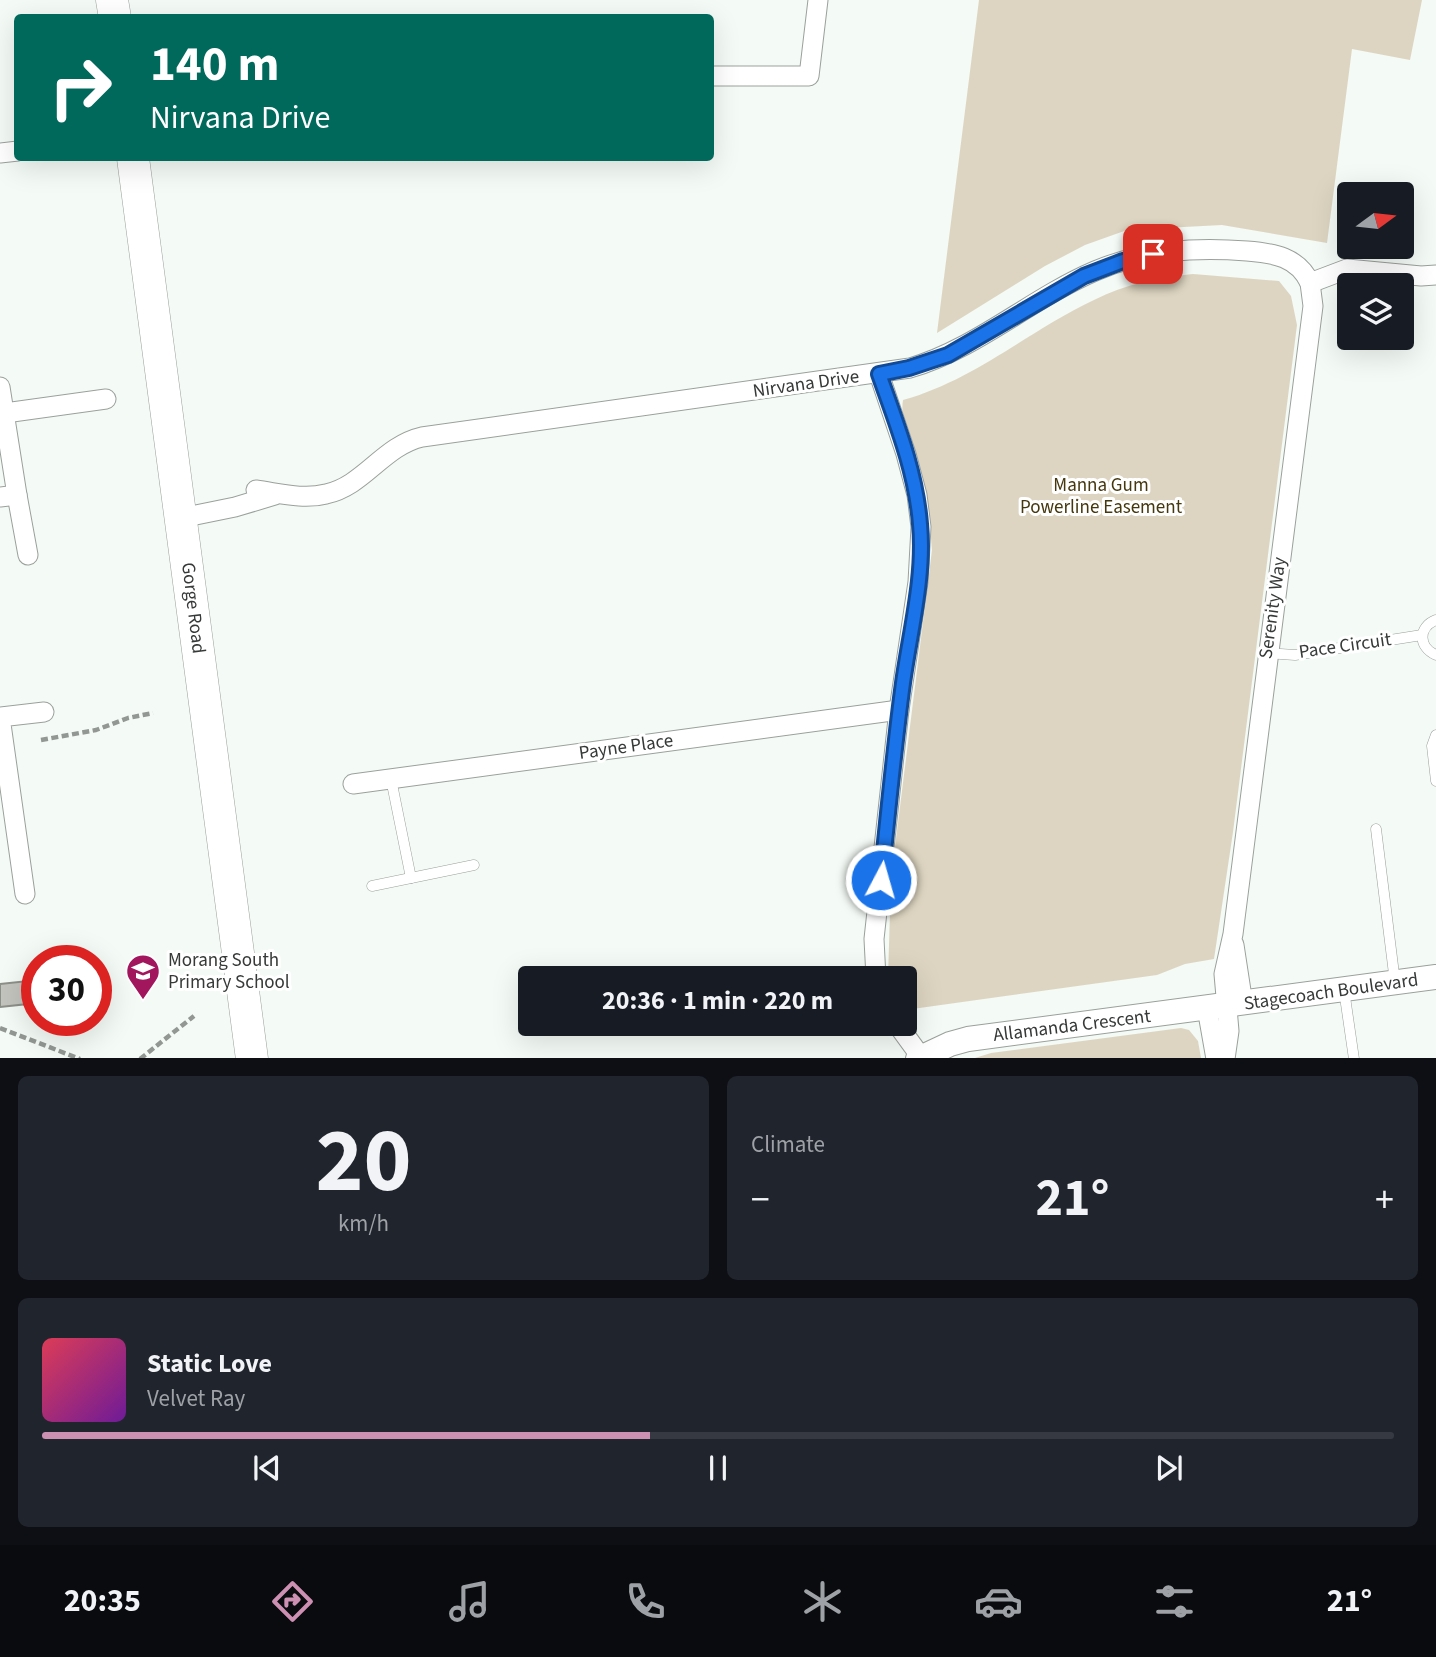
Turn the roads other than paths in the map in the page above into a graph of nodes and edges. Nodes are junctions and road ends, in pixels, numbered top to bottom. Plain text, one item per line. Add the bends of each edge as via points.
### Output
1 (818, 0) edge
2 (714, 76) edge
3 (133, 161) edge
4 (1436, 275) edge
5 (1310, 283) junction
6 (879, 374) junction
7 (0, 379) edge
8 (0, 387) edge
9 (106, 400) dead end
10 (5, 413) junction
11 (256, 490) dead end
12 (279, 494) junction
13 (9, 496) edge
14 (181, 518) junction
15 (28, 555) dead end
16 (1436, 620) edge
17 (1422, 635) junction
18 (1267, 653) junction
19 (1436, 655) edge
20 (900, 710) junction
21 (44, 712) dead end
22 (1436, 735) edge
23 (391, 779) junction
24 (1436, 781) edge
25 (353, 784) dead end
26 (1376, 829) dead end
27 (474, 865) dead end
28 (411, 878) junction
29 (372, 886) dead end
30 (25, 894) dead end
31 (875, 966) edge
32 (1436, 977) edge
33 (1396, 983) junction
34 (1344, 989) junction
35 (1225, 1006) junction
36 (896, 1036) edge
37 (903, 1036) edge
38 (252, 1058) edge
39 (915, 1058) edge
40 (1216, 1058) edge
41 (1225, 1058) edge
42 (1353, 1058) edge

1 - 2 street via 809,76
3 - 14 main road, Gorge Road
4 - 5 street via 1347,269
5 - 6 street, Nirvana Drive via 1301,269 1277,255 1204,248 1153,254 1084,276 948,355
5 - 18 street, Serenity Way via 1313,309
6 - 12 street, Nirvana Drive via 422,437 393,448 332,493 309,497
6 - 20 street via 906,454 921,527
7 - 8 street
8 - 10 street
9 - 10 street
10 - 13 street
11 - 12 street, Nirvana Drive
12 - 14 street, Nirvana Drive
13 - 15 street
14 - 38 main road, Gorge Road
16 - 17 lane
17 - 18 lane, Pace Circuit via 1295,655
17 - 19 lane via 1427,649
18 - 35 street, Serenity Way
20 - 23 street, Payne Place
20 - 31 street via 874,939
21 - 30 street via 0,718
22 - 24 lane via 1432,746
23 - 25 street, Payne Place
23 - 28 lane
26 - 33 lane
27 - 28 lane
28 - 29 lane
32 - 33 street, Stagecoach Boulevard
33 - 34 street, Stagecoach Boulevard
34 - 35 street, Stagecoach Boulevard
34 - 42 lane
35 - 39 street, Allamanda Crescent via 968,1040
35 - 40 street, Serenity Way
35 - 41 street, Serenity Way via 1229,1039
36 - 39 street
37 - 39 street

